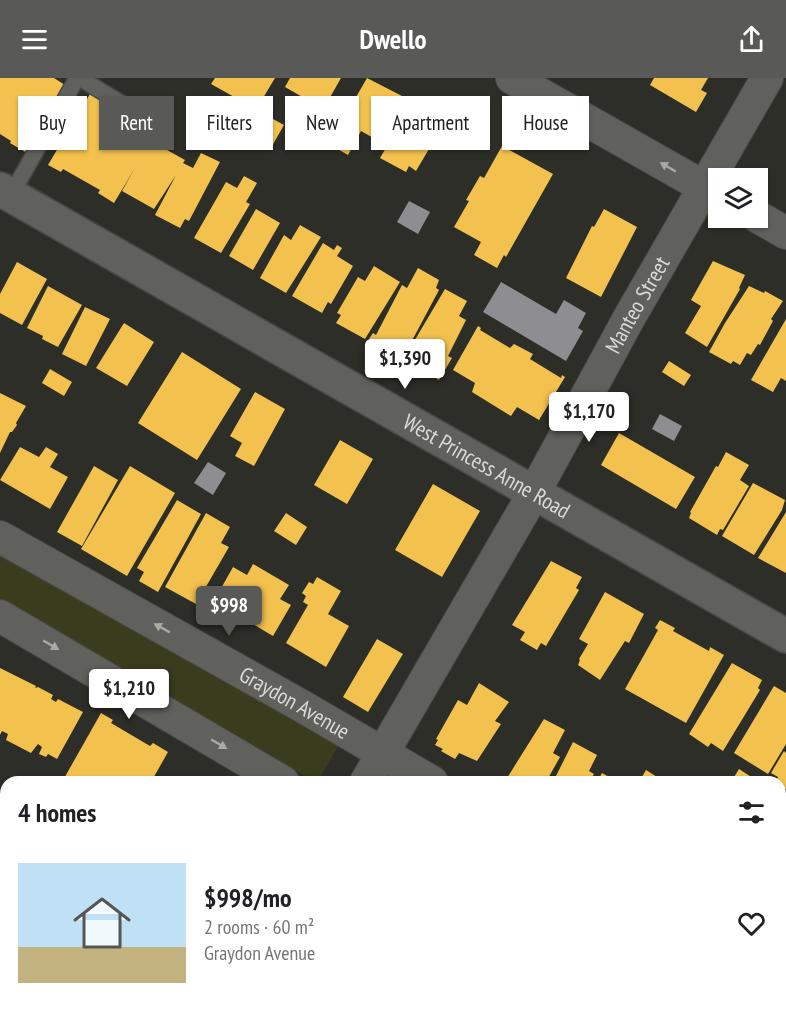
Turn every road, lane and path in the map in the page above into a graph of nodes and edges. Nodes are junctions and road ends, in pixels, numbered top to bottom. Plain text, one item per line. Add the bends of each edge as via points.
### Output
1 (78, 78) edge
2 (512, 78) edge
3 (767, 78) edge
4 (108, 96) edge
5 (723, 168) edge
6 (708, 189) edge
7 (6, 192) edge
8 (708, 197) edge
9 (768, 222) edge
10 (786, 232) edge
11 (534, 493) junction
12 (0, 537) edge
13 (0, 616) edge
14 (786, 636) edge
15 (384, 753) junction
16 (273, 776) edge
17 (370, 776) edge
18 (422, 776) edge

1 - 4 lane
1 - 7 lane
6 -> 2 street
3 - 5 street, Manteo Street
7 - 11 main road, West Princess Anne Road
8 - 11 street, Manteo Street via 629,318
9 - 10 street
11 - 14 main road, West Princess Anne Road
11 - 15 street, Manteo Street
15 -> 12 street, Graydon Avenue
13 -> 16 street
15 - 17 street, Manteo Street
15 - 18 street, Graydon Avenue

